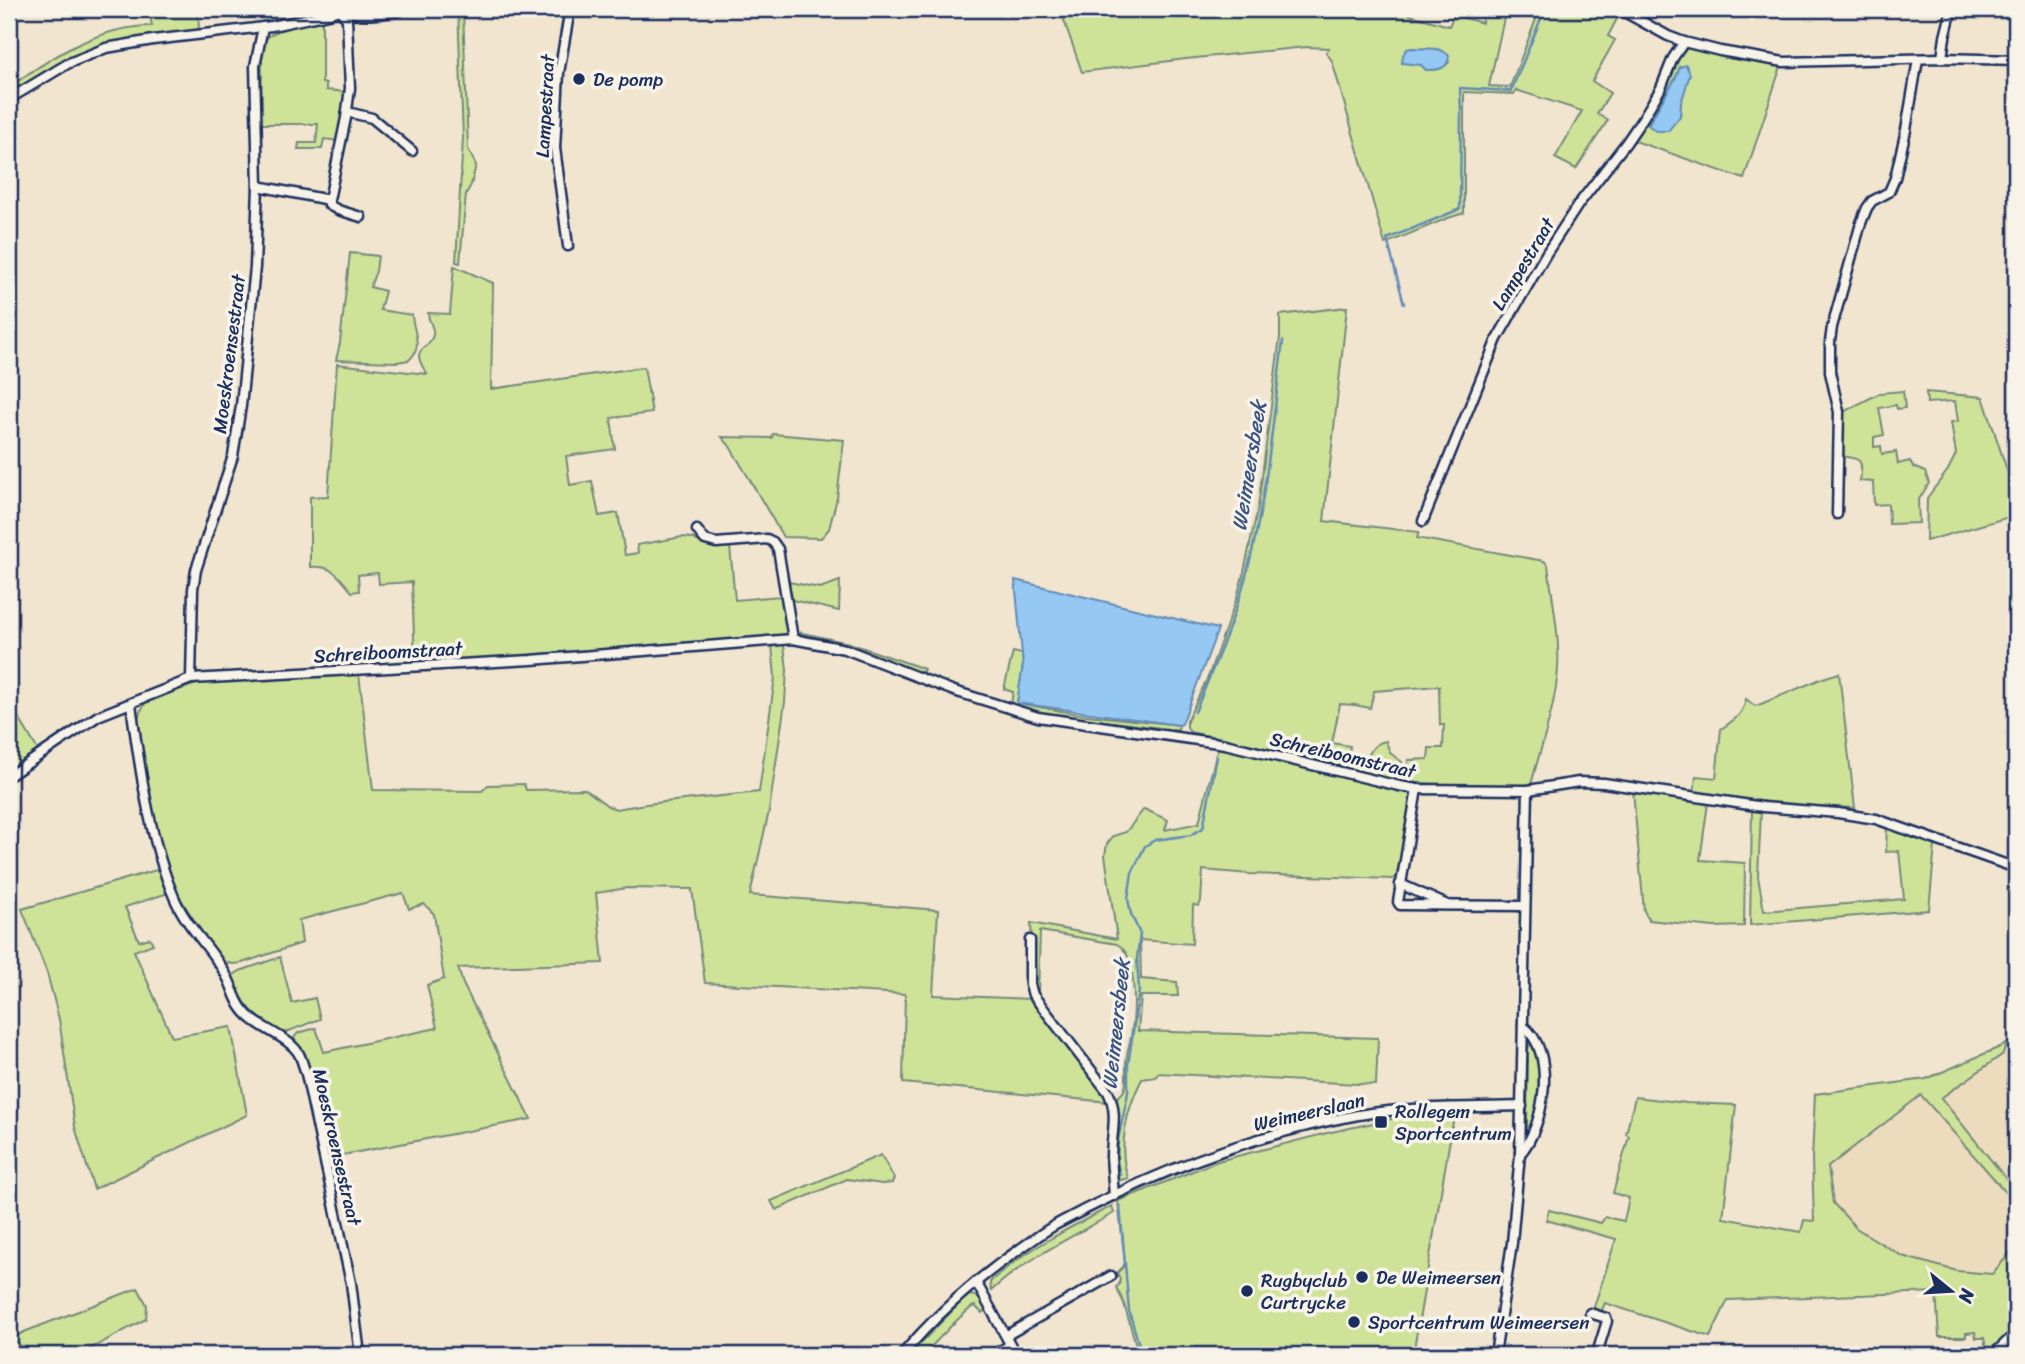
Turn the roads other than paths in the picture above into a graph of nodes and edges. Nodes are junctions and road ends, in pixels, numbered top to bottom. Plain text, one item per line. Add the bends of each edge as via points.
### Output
1 (340, 9) edge
2 (407, 9) edge
3 (570, 9) edge
4 (1619, 9) edge
5 (1952, 9) edge
6 (263, 27) junction
7 (1684, 42) junction
8 (1918, 58) junction
9 (1942, 58) junction
10 (2016, 60) edge
11 (9, 99) edge
12 (346, 112) junction
13 (412, 151) dead end
14 (258, 186) junction
15 (329, 200) junction
16 (361, 217) dead end
17 (568, 246) dead end
18 (1837, 514) dead end
19 (1423, 521) dead end
20 (698, 530) dead end
21 (793, 639) junction
22 (191, 679) junction
23 (131, 704) junction
24 (9, 776) edge
25 (1417, 789) junction
26 (1528, 790) junction
27 (2016, 868) edge
28 (1401, 884) junction
29 (1450, 906) junction
30 (1524, 906) junction
31 (1030, 940) dead end
32 (1523, 1026) junction
33 (1522, 1107) junction
34 (1520, 1154) junction
35 (1114, 1196) junction
36 (1111, 1276) dead end
37 (976, 1282) junction
38 (1590, 1313) dead end
39 (2016, 1333) edge
40 (1007, 1335) junction
41 (1010, 1345) junction
42 (1599, 1354) edge
43 (360, 1355) edge
44 (902, 1355) edge
45 (993, 1355) edge
46 (1016, 1355) edge
47 (1495, 1355) edge
48 (1610, 1355) edge
49 (1993, 1355) edge

1 - 2 street via 352,15
1 - 6 street
1 - 12 street via 347,19 350,88
3 - 17 street, Lampestraat via 559,73 555,148
4 - 7 street
5 - 9 street
6 - 11 street via 106,48 69,63
6 - 14 street, Moeskroensestraat via 256,66
7 - 8 street via 1784,62
7 - 19 street, Lampestraat via 1643,118 1578,205 1497,339
8 - 9 street
8 - 18 street via 1895,178 1889,192 1867,208 1832,327 1828,356 1839,412
9 - 10 street
12 - 13 street via 372,118
12 - 15 street
14 - 15 street
14 - 22 street, Moeskroensestraat via 241,406 233,456 196,570
15 - 16 street via 338,210
20 - 21 street via 705,540 716,543 773,542
21 - 22 street, Schreiboomstraat via 531,660
21 - 25 street, Schreiboomstraat via 845,649 1038,717 1225,744
22 - 23 street, Schreiboomstraat
23 - 24 street, Schreiboomstraat via 90,721
23 - 43 street, Moeskroensestraat via 149,811 175,899 225,972 241,1007 298,1052 306,1074 351,1283
25 - 26 street, Schreiboomstraat
25 - 28 street
26 - 27 street, Schreiboomstraat via 1604,783 1860,816
26 - 30 street
28 - 29 street
28 - 29 street via 1400,905
29 - 30 street
30 - 32 street
31 - 35 street via 1033,995 1113,1100
32 - 33 street
32 - 34 street via 1539,1047 1544,1083 1534,1127
33 - 34 street
33 - 35 street, Weimeerslaan via 1426,1108 1357,1115 1245,1144
34 - 47 street
35 - 37 street, Weimeerslaan via 1058,1223
36 - 40 street
37 - 40 street
37 - 44 street, Weimeerslaan
38 - 42 street via 1607,1321
39 - 49 street
40 - 41 street
41 - 45 street
41 - 46 street
42 - 48 street

